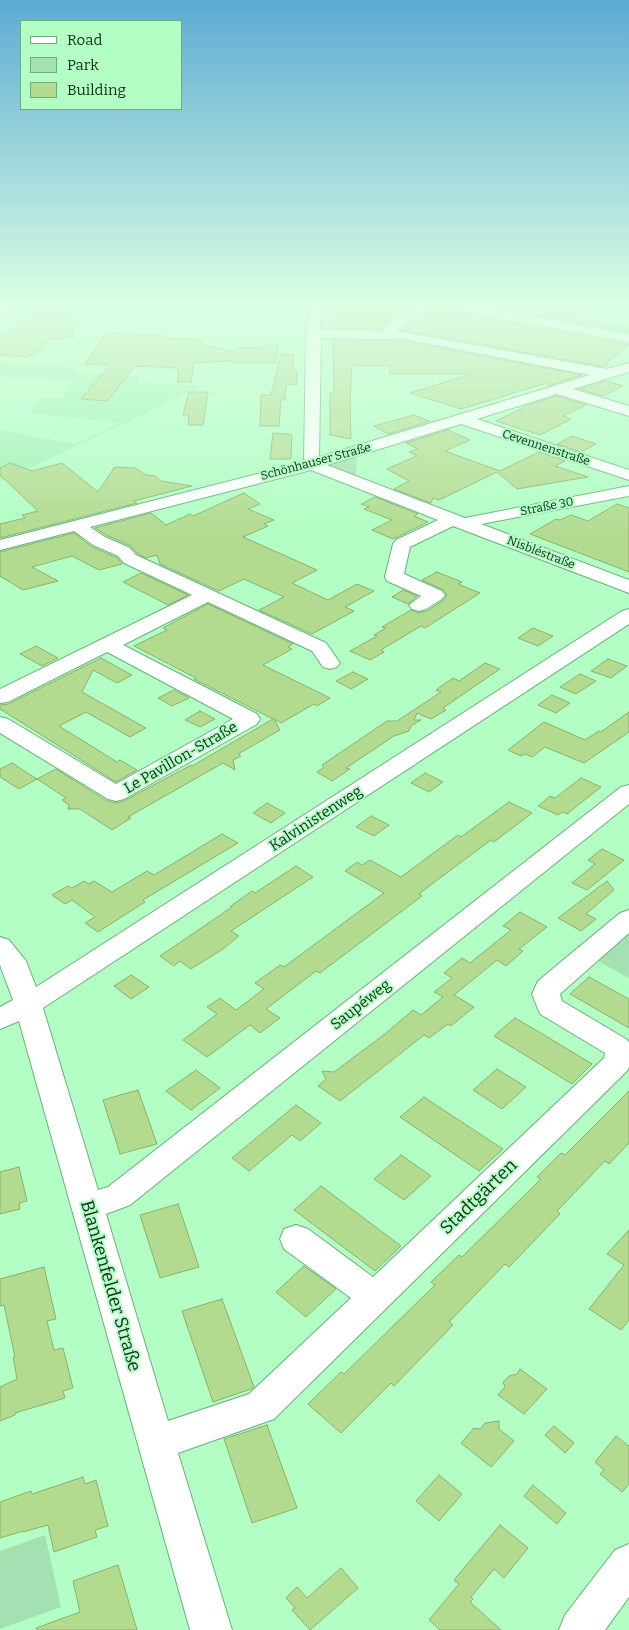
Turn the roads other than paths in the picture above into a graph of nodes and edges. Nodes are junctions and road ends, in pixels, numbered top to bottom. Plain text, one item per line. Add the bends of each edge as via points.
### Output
1 (312, 384) edge
2 (573, 384) edge
3 (557, 389) junction
4 (629, 411) edge
5 (463, 419) junction
6 (311, 441) junction
7 (314, 464) junction
8 (359, 466) junction
9 (629, 475) edge
10 (629, 491) edge
11 (460, 522) junction
12 (76, 525) junction
13 (0, 545) edge
14 (629, 586) edge
15 (208, 595) junction
16 (419, 605) dead end
17 (629, 615) edge
18 (106, 644) junction
19 (330, 663) dead end
20 (0, 697) edge
21 (0, 724) edge
22 (629, 792) edge
23 (629, 919) edge
24 (0, 946) edge
25 (28, 1003) junction
26 (0, 1019) edge
27 (87, 1207) junction
28 (296, 1239) dead end
29 (375, 1297) junction
30 (156, 1443) junction
31 (629, 1564) edge
32 (211, 1630) edge
33 (580, 1630) edge

1 - 6 street
2 - 3 street, Schönhauser Straße
3 - 4 street
3 - 5 street, Schönhauser Straße
5 - 8 street, Schönhauser Straße
5 - 9 street, Cevennenstraße
6 - 7 street
6 - 8 street via 354,448
7 - 8 street, Schönhauser Straße
7 - 8 street, Nisbléstraße via 319,468
7 - 12 street, Schönhauser Straße
8 - 11 street, Nisbléstraße
10 - 11 street, Straße 30
11 - 14 street, Nisbléstraße
11 - 16 street via 402,544 394,577 435,594
12 - 13 street, Schönhauser Straße
12 - 15 street via 99,541 124,552 130,559
15 - 18 street
15 - 19 street via 319,647
17 - 25 street, Kalvinistenweg via 48,994
18 - 20 street
18 - 21 street, Le Pavillon-Straße via 249,719 116,794
22 - 27 street, Saupéweg via 119,1196
23 - 29 street, Stadtgärten via 548,988 546,994 550,1007 616,1046 620,1051 617,1063
24 - 25 street, Blankenfelder Straße via 16,968
25 - 26 street, Kalvinistenweg
25 - 27 street, Blankenfelder Straße
27 - 30 street, Blankenfelder Straße
28 - 29 street
29 - 30 street, Stadtgärten via 262,1407
30 - 32 street, Blankenfelder Straße
31 - 33 street

